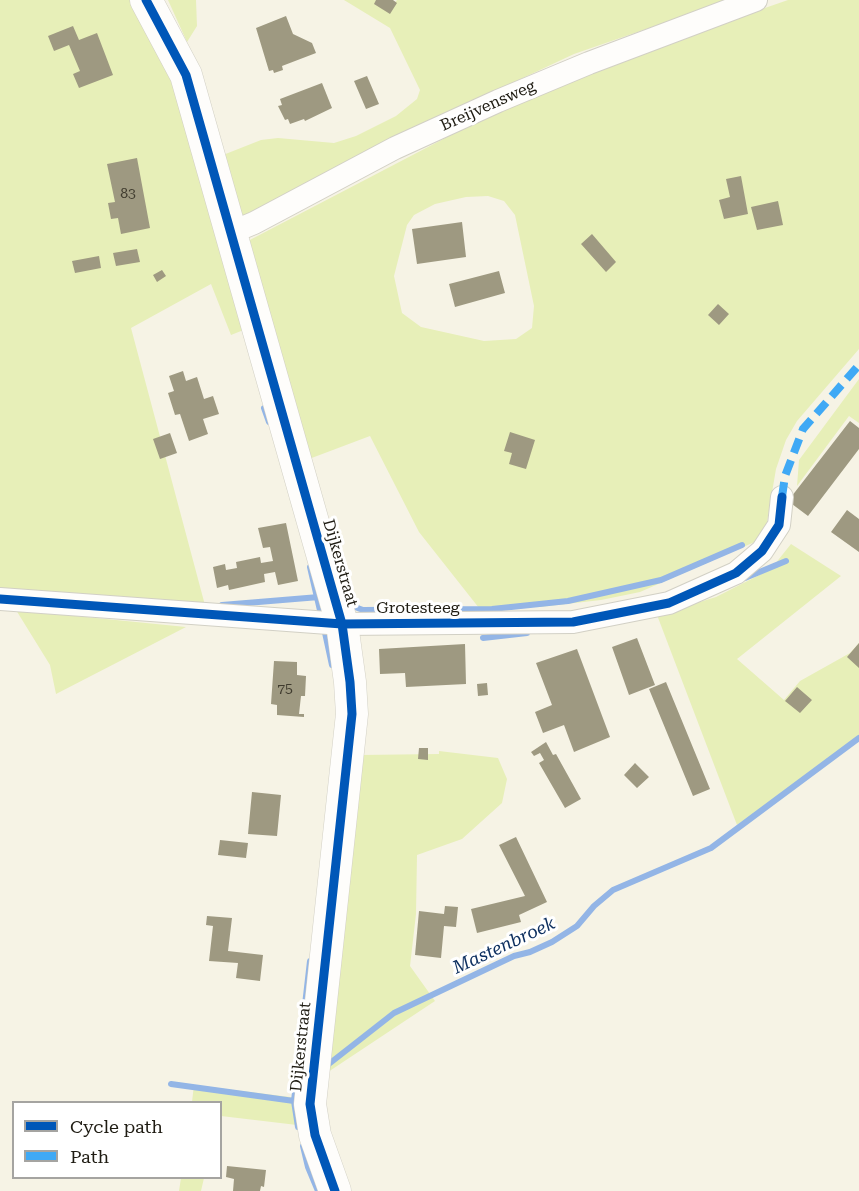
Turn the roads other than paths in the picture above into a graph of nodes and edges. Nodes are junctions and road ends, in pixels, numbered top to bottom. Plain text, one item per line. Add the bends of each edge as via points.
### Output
1 (146, 0) edge
2 (756, 0) edge
3 (230, 232) junction
4 (782, 497) dead end
5 (0, 599) edge
6 (342, 624) junction
7 (335, 1191) edge

1 - 3 street, Dijkerstraat via 186,75
2 - 3 street, Breijvensweg via 498,101 395,148
3 - 6 street, Dijkerstraat
4 - 6 street, Grotesteeg via 779,525 762,551 736,573 669,603 573,622
5 - 6 street, Grotesteeg
6 - 7 street, Dijkerstraat via 352,714 310,1104 315,1135

